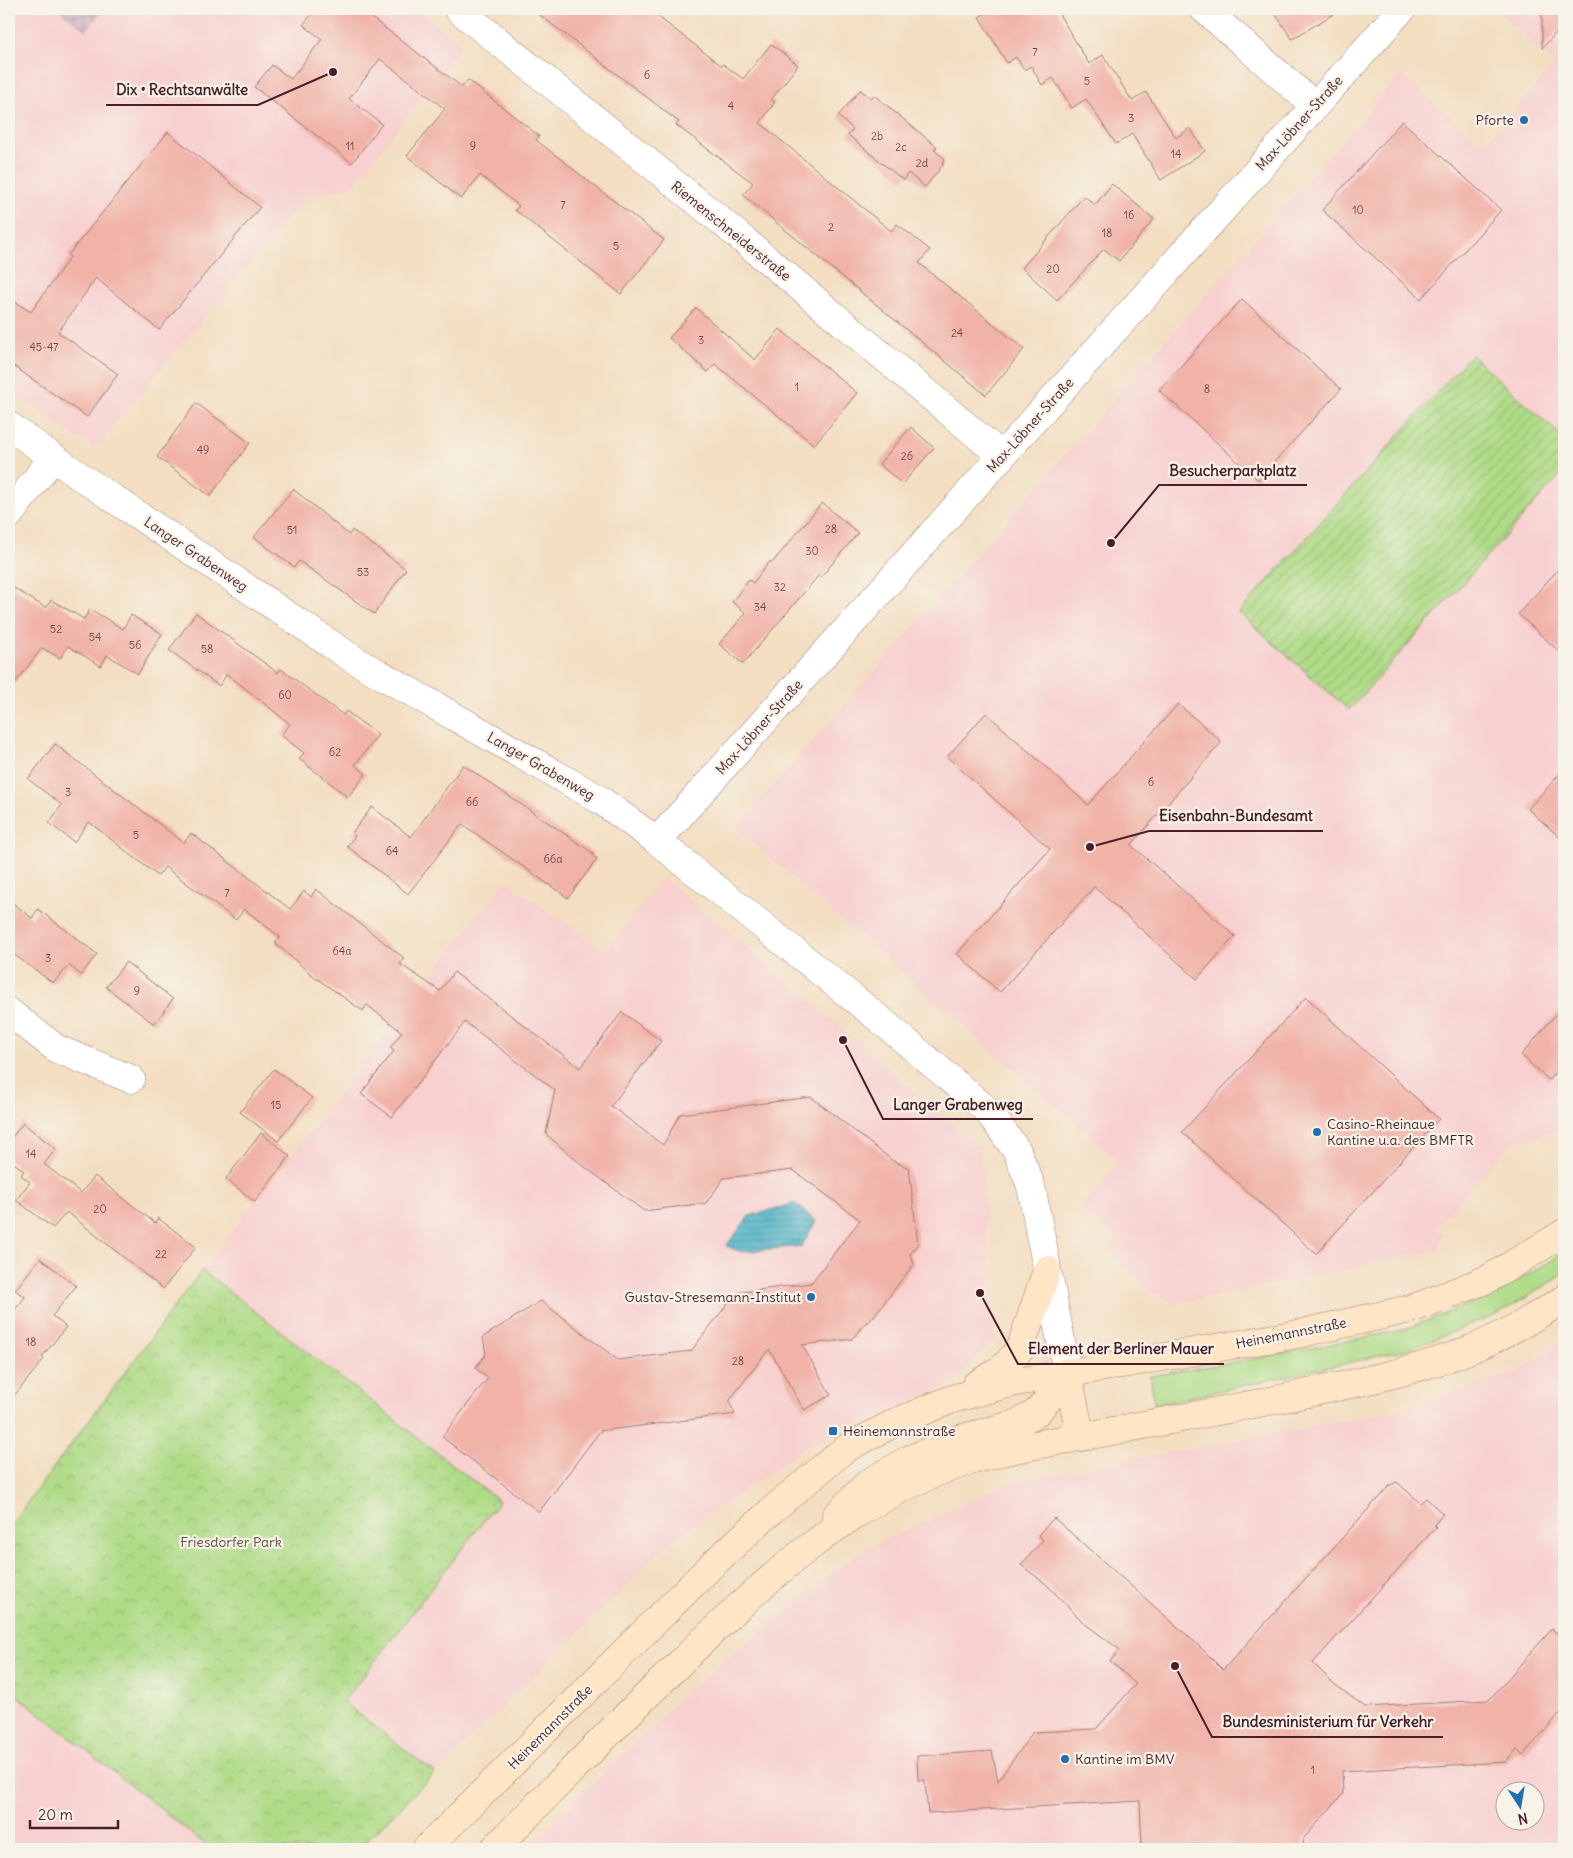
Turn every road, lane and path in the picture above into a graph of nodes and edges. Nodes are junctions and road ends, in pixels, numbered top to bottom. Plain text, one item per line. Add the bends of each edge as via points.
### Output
1 (458, 9) edge
2 (1204, 9) edge
3 (1402, 9) edge
4 (1314, 105) junction
5 (9, 426) edge
6 (1002, 456) junction
7 (53, 457) junction
8 (9, 515) edge
9 (657, 841) junction
10 (9, 1012) edge
11 (131, 1078) dead end
12 (1564, 1233) edge
13 (1047, 1270) junction
14 (1564, 1300) edge
15 (1067, 1372) junction
16 (952, 1399) junction
17 (1081, 1437) junction
18 (798, 1554) junction
19 (426, 1849) edge
20 (494, 1849) edge

1 - 6 street, Riemenschneiderstraße via 715,216
2 - 4 street
3 - 4 street, Max-Löbner-Straße
4 - 6 street, Max-Löbner-Straße
5 - 7 street, Langer Grabenweg
6 - 9 street, Max-Löbner-Straße
7 - 8 street
7 - 9 street, Langer Grabenweg via 353,659 599,799
9 - 13 street, Langer Grabenweg via 883,1022 988,1111 1017,1151 1031,1186
10 - 11 street via 57,1049
12 - 15 main road, Heinemannstraße via 1488,1279 1414,1308 1298,1334
13 - 15 street, Langer Grabenweg
13 - 16 main road via 1020,1349 1001,1370
14 - 17 main road via 1515,1330 1424,1365 1270,1402
15 - 16 main road, Heinemannstraße
15 - 17 main road
15 - 18 main road via 1036,1413 1016,1424 934,1449 868,1483
16 - 19 main road, Heinemannstraße via 892,1424 845,1449 771,1511 713,1564
17 - 18 main road via 1022,1447 965,1462 873,1505
18 - 20 main road via 723,1621

